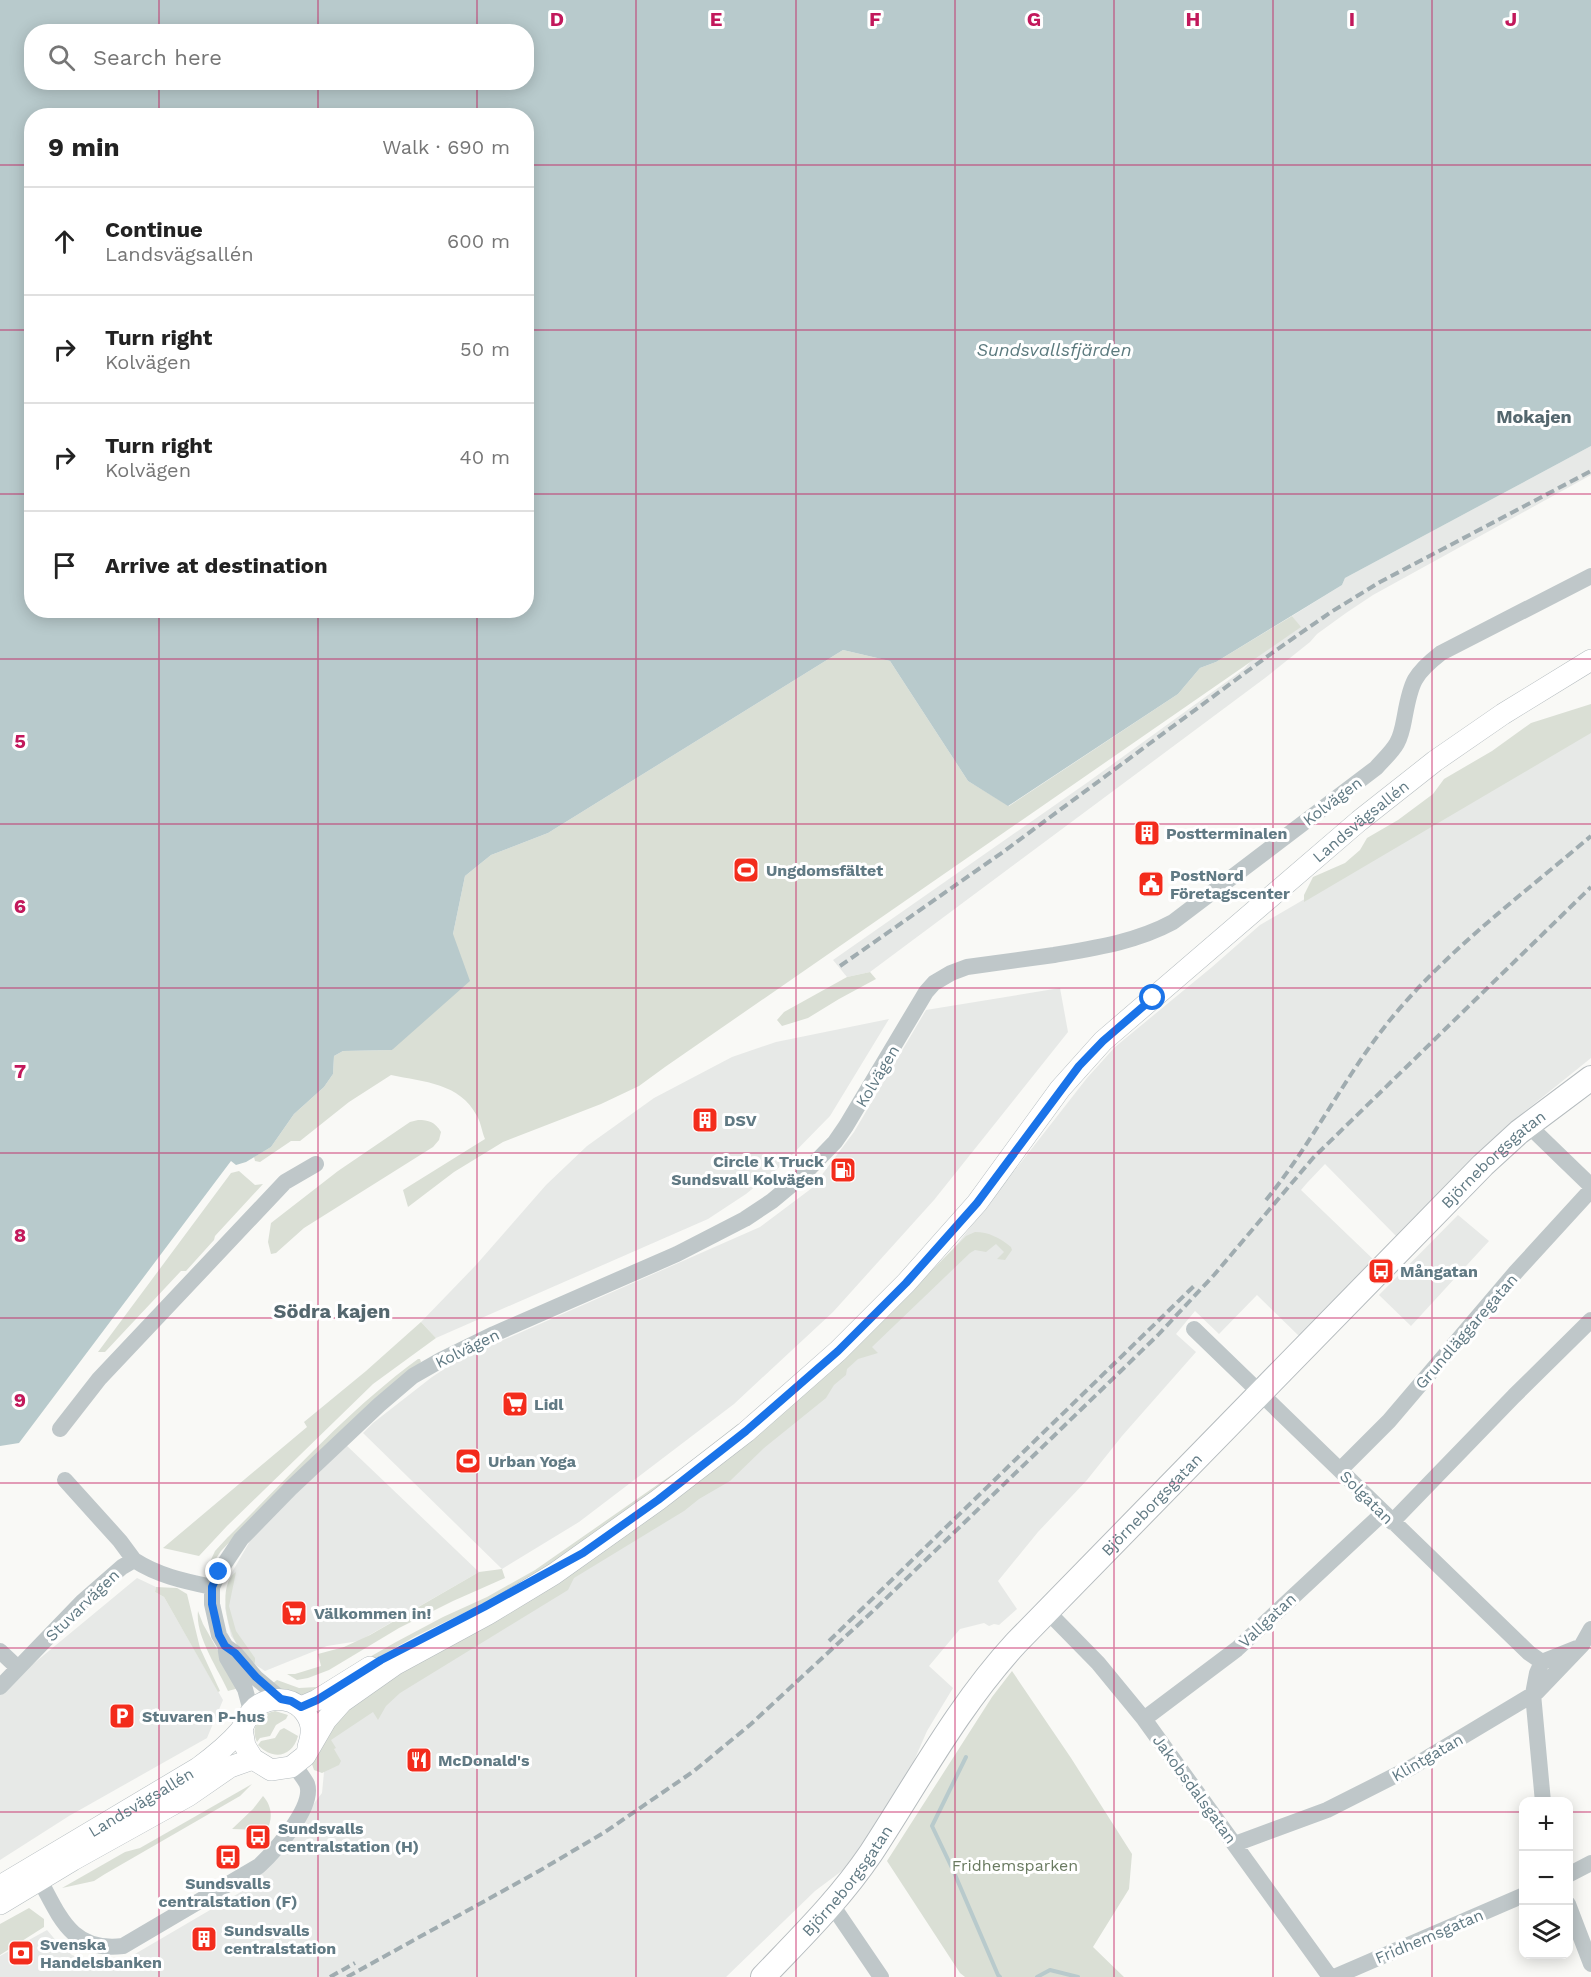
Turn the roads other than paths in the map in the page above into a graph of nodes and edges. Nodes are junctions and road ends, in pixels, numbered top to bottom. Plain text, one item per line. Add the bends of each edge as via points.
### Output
1 (1591, 576) edge
2 (1591, 660) edge
3 (1591, 1077) edge
4 (1528, 1125) junction
5 (316, 1164) dead end
6 (1591, 1188) edge
7 (1591, 1320) edge
8 (1194, 1329) dead end
9 (1260, 1394) junction
10 (60, 1429) dead end
11 (1340, 1470) junction
12 (66, 1480) dead end
13 (1387, 1517) junction
14 (583, 1553) junction
15 (134, 1560) junction
16 (212, 1587) junction
17 (1047, 1611) junction
18 (1591, 1629) edge
19 (225, 1646) junction
20 (1587, 1646) edge
21 (0, 1651) edge
22 (1542, 1662) junction
23 (18, 1668) junction
24 (0, 1687) edge
25 (1533, 1694) junction
26 (281, 1699) junction
27 (301, 1707) junction
28 (1144, 1719) junction
29 (246, 1720) junction
30 (253, 1759) junction
31 (299, 1760) junction
32 (1543, 1797) edge
33 (1235, 1844) junction
34 (1591, 1863) edge
35 (1573, 1873) edge
36 (36, 1874) junction
37 (0, 1886) edge
38 (1519, 1896) edge
39 (0, 1904) edge
40 (832, 1905) junction
41 (1569, 1905) edge
42 (1591, 1964) edge
43 (763, 1977) edge
44 (881, 1977) edge
45 (1332, 1977) edge

1 - 16 street, Kolvägen via 1441,653 1426,665 1409,691 1397,743 1376,768 1173,922 1134,939 967,968 934,983 846,1126 794,1183 718,1234 494,1334 413,1376 241,1539
2 - 14 main road, Landsvägsallén via 1435,761 1359,821 1103,1041 1060,1089 977,1203 906,1283 838,1351 737,1438
3 - 4 highway, Björneborgsgatan
4 - 6 street
4 - 9 highway, Björneborgsgatan via 1469,1179
5 - 10 street via 285,1182 99,1379
6 - 11 street, Grundläggaregatan via 1389,1421
7 - 13 street, Vallgatan
8 - 9 street, Solgatan
9 - 11 street, Solgatan
9 - 17 highway, Björneborgsgatan
11 - 13 street, Solgatan
12 - 15 street
13 - 22 street, Solgatan
13 - 28 street, Vallgatan via 1237,1648
14 - 27 main road, Landsvägsallén
14 - 31 main road, Landsvägsallén via 361,1688 326,1720
15 - 16 street, Stuvarvägen via 177,1580
15 - 23 street, Stuvarvägen via 107,1579
16 - 19 street via 216,1623
17 - 28 street, Jakobsdalsgatan via 1098,1663
17 - 40 highway, Björneborgsgatan via 996,1665 959,1714
18 - 20 street, Klintgatan
19 - 26 street
19 - 29 street via 227,1658 245,1689
20 - 22 street
20 - 25 street, Klintgatan
21 - 23 street
22 - 25 street
23 - 24 street, Stuvarvägen
25 - 32 street
25 - 33 street, Klintgatan via 1412,1767 1327,1809
26 - 27 main road
26 - 29 main road, Landsvägsallén via 257,1706
27 - 31 main road via 313,1732
28 - 33 street, Jakobsdalsgatan
29 - 30 main road via 245,1746
29 - 36 main road, Landsvägsallén via 220,1751 198,1768
30 - 31 main road via 271,1770
30 - 36 main road, Landsvägsallén via 230,1767 188,1796
31 - 36 street via 307,1784 306,1803 279,1845 259,1866 123,1946 87,1944 76,1935 60,1918
33 - 45 street, Jakobsdalsgatan
34 - 35 street
36 - 37 main road, Landsvägsallén
36 - 39 main road, Landsvägsallén
38 - 45 street, Fridhemsgatan
40 - 43 highway, Björneborgsgatan
40 - 44 street
41 - 42 street

